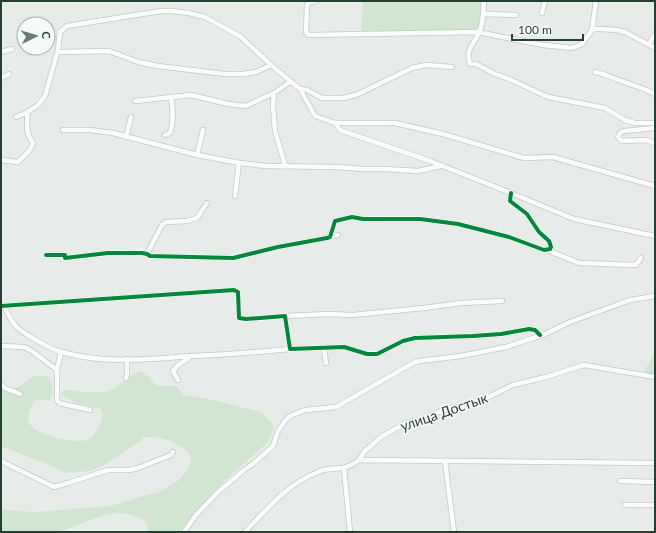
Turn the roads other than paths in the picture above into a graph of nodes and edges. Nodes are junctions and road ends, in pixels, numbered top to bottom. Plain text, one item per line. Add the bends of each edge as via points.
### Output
1 (316, 1) edge
2 (545, 1) edge
3 (596, 1) edge
4 (485, 2) edge
5 (542, 13) dead end
6 (483, 14) junction
7 (516, 15) dead end
8 (592, 30) junction
9 (479, 33) junction
10 (655, 34) edge
11 (649, 44) junction
12 (655, 48) edge
13 (12, 49) dead end
14 (1, 52) edge
15 (58, 52) junction
16 (271, 65) junction
17 (452, 67) dead end
18 (596, 72) dead end
19 (9, 74) dead end
20 (1, 78) edge
21 (290, 82) junction
22 (300, 89) junction
23 (274, 94) junction
24 (655, 94) edge
25 (171, 97) junction
26 (135, 101) dead end
27 (27, 112) junction
28 (16, 117) dead end
29 (131, 117) dead end
30 (335, 123) junction
31 (655, 123) edge
32 (655, 128) edge
33 (63, 130) dead end
34 (203, 130) dead end
35 (164, 135) dead end
36 (126, 137) junction
37 (655, 143) edge
38 (197, 155) junction
39 (1, 160) edge
40 (239, 163) junction
41 (285, 165) junction
42 (441, 166) junction
43 (655, 186) edge
44 (511, 193) junction
45 (235, 196) dead end
46 (207, 203) dead end
47 (338, 235) dead end
48 (655, 236) edge
49 (330, 237) junction
50 (551, 246) junction
51 (547, 250) junction
52 (556, 253) junction
53 (147, 254) junction
54 (46, 255) dead end
55 (641, 258) dead end
56 (655, 296) edge
57 (502, 301) dead end
58 (3, 306) edge
59 (285, 316) junction
60 (540, 335) junction
61 (1, 346) edge
62 (324, 348) junction
63 (290, 349) junction
64 (61, 352) junction
65 (192, 357) junction
66 (127, 359) junction
67 (326, 363) dead end
68 (57, 370) junction
69 (655, 377) edge
70 (126, 378) dead end
71 (178, 380) dead end
72 (1, 384) edge
73 (20, 394) dead end
74 (90, 410) dead end
75 (173, 452) dead end
76 (359, 460) junction
77 (1, 461) edge
78 (446, 461) junction
79 (655, 463) edge
80 (344, 468) junction
81 (620, 481) dead end
82 (655, 482) edge
83 (624, 505) dead end
84 (655, 505) edge
85 (184, 532) edge
86 (245, 532) edge
87 (350, 532) edge
88 (454, 532) edge

1 - 9 street via 307,5 308,35
2 - 5 street
3 - 8 street
4 - 6 street
6 - 7 street
6 - 9 street
8 - 9 street via 582,44 572,48 543,46
8 - 11 street via 617,30
9 - 31 street via 470,46 470,64 476,64 548,97 606,108 635,123
10 - 11 street
11 - 12 street
13 - 14 street
15 - 16 street via 109,51 138,62 158,66 225,74 256,72
15 - 16 street via 60,32 67,26 172,11 205,17 241,37
15 - 27 street via 45,96 38,105
16 - 21 street
17 - 22 street via 426,65 412,68 350,97 322,98
18 - 24 street
19 - 20 street
21 - 22 street
21 - 23 street
22 - 30 street via 316,116
23 - 25 street via 246,106 190,96
23 - 41 street via 275,131
25 - 26 street
25 - 35 street via 172,129
27 - 28 street
27 - 39 street via 27,132 32,141 31,147 18,162
29 - 36 street
30 - 42 street via 340,130
30 - 43 street via 395,123 524,158 553,157
32 - 37 street via 624,131 618,137 622,141 646,140
33 - 36 street via 102,131
34 - 38 street
36 - 38 street
38 - 40 street
40 - 41 street
40 - 45 street
41 - 42 street via 418,171
42 - 44 street
44 - 48 street via 574,219
44 - 50 street via 510,201 527,214
46 - 53 street via 197,218 166,222 162,225
47 - 49 street
49 - 51 street via 336,221 355,216 363,219 420,219 475,228
49 - 53 street via 233,258
50 - 51 street
50 - 52 street
51 - 52 street
52 - 55 street via 579,263 636,265
53 - 54 street via 108,253 65,258 65,255
56 - 60 street via 630,300
57 - 59 street via 353,315
58 - 59 street via 234,290 238,292 240,318
58 - 64 street via 16,326
59 - 63 street
60 - 62 street via 529,328 501,334 415,338 377,354 367,354 344,347
60 - 85 street via 506,347 474,354 419,361 336,407 297,412 285,421 273,446 218,492
61 - 68 street via 24,347
62 - 63 street
62 - 67 street
63 - 65 street
64 - 66 street via 86,357
64 - 68 street
65 - 66 street
65 - 71 street via 175,368
66 - 70 street
68 - 74 street via 56,395 59,403
69 - 76 street, улица Достык via 584,365 513,385 474,404 446,409 409,423 381,437
72 - 73 street
75 - 77 street via 138,468 108,470 54,487
76 - 78 street
76 - 80 street
78 - 79 street
78 - 88 street
80 - 86 street via 319,471 293,485
80 - 87 street
81 - 82 street
83 - 84 street

